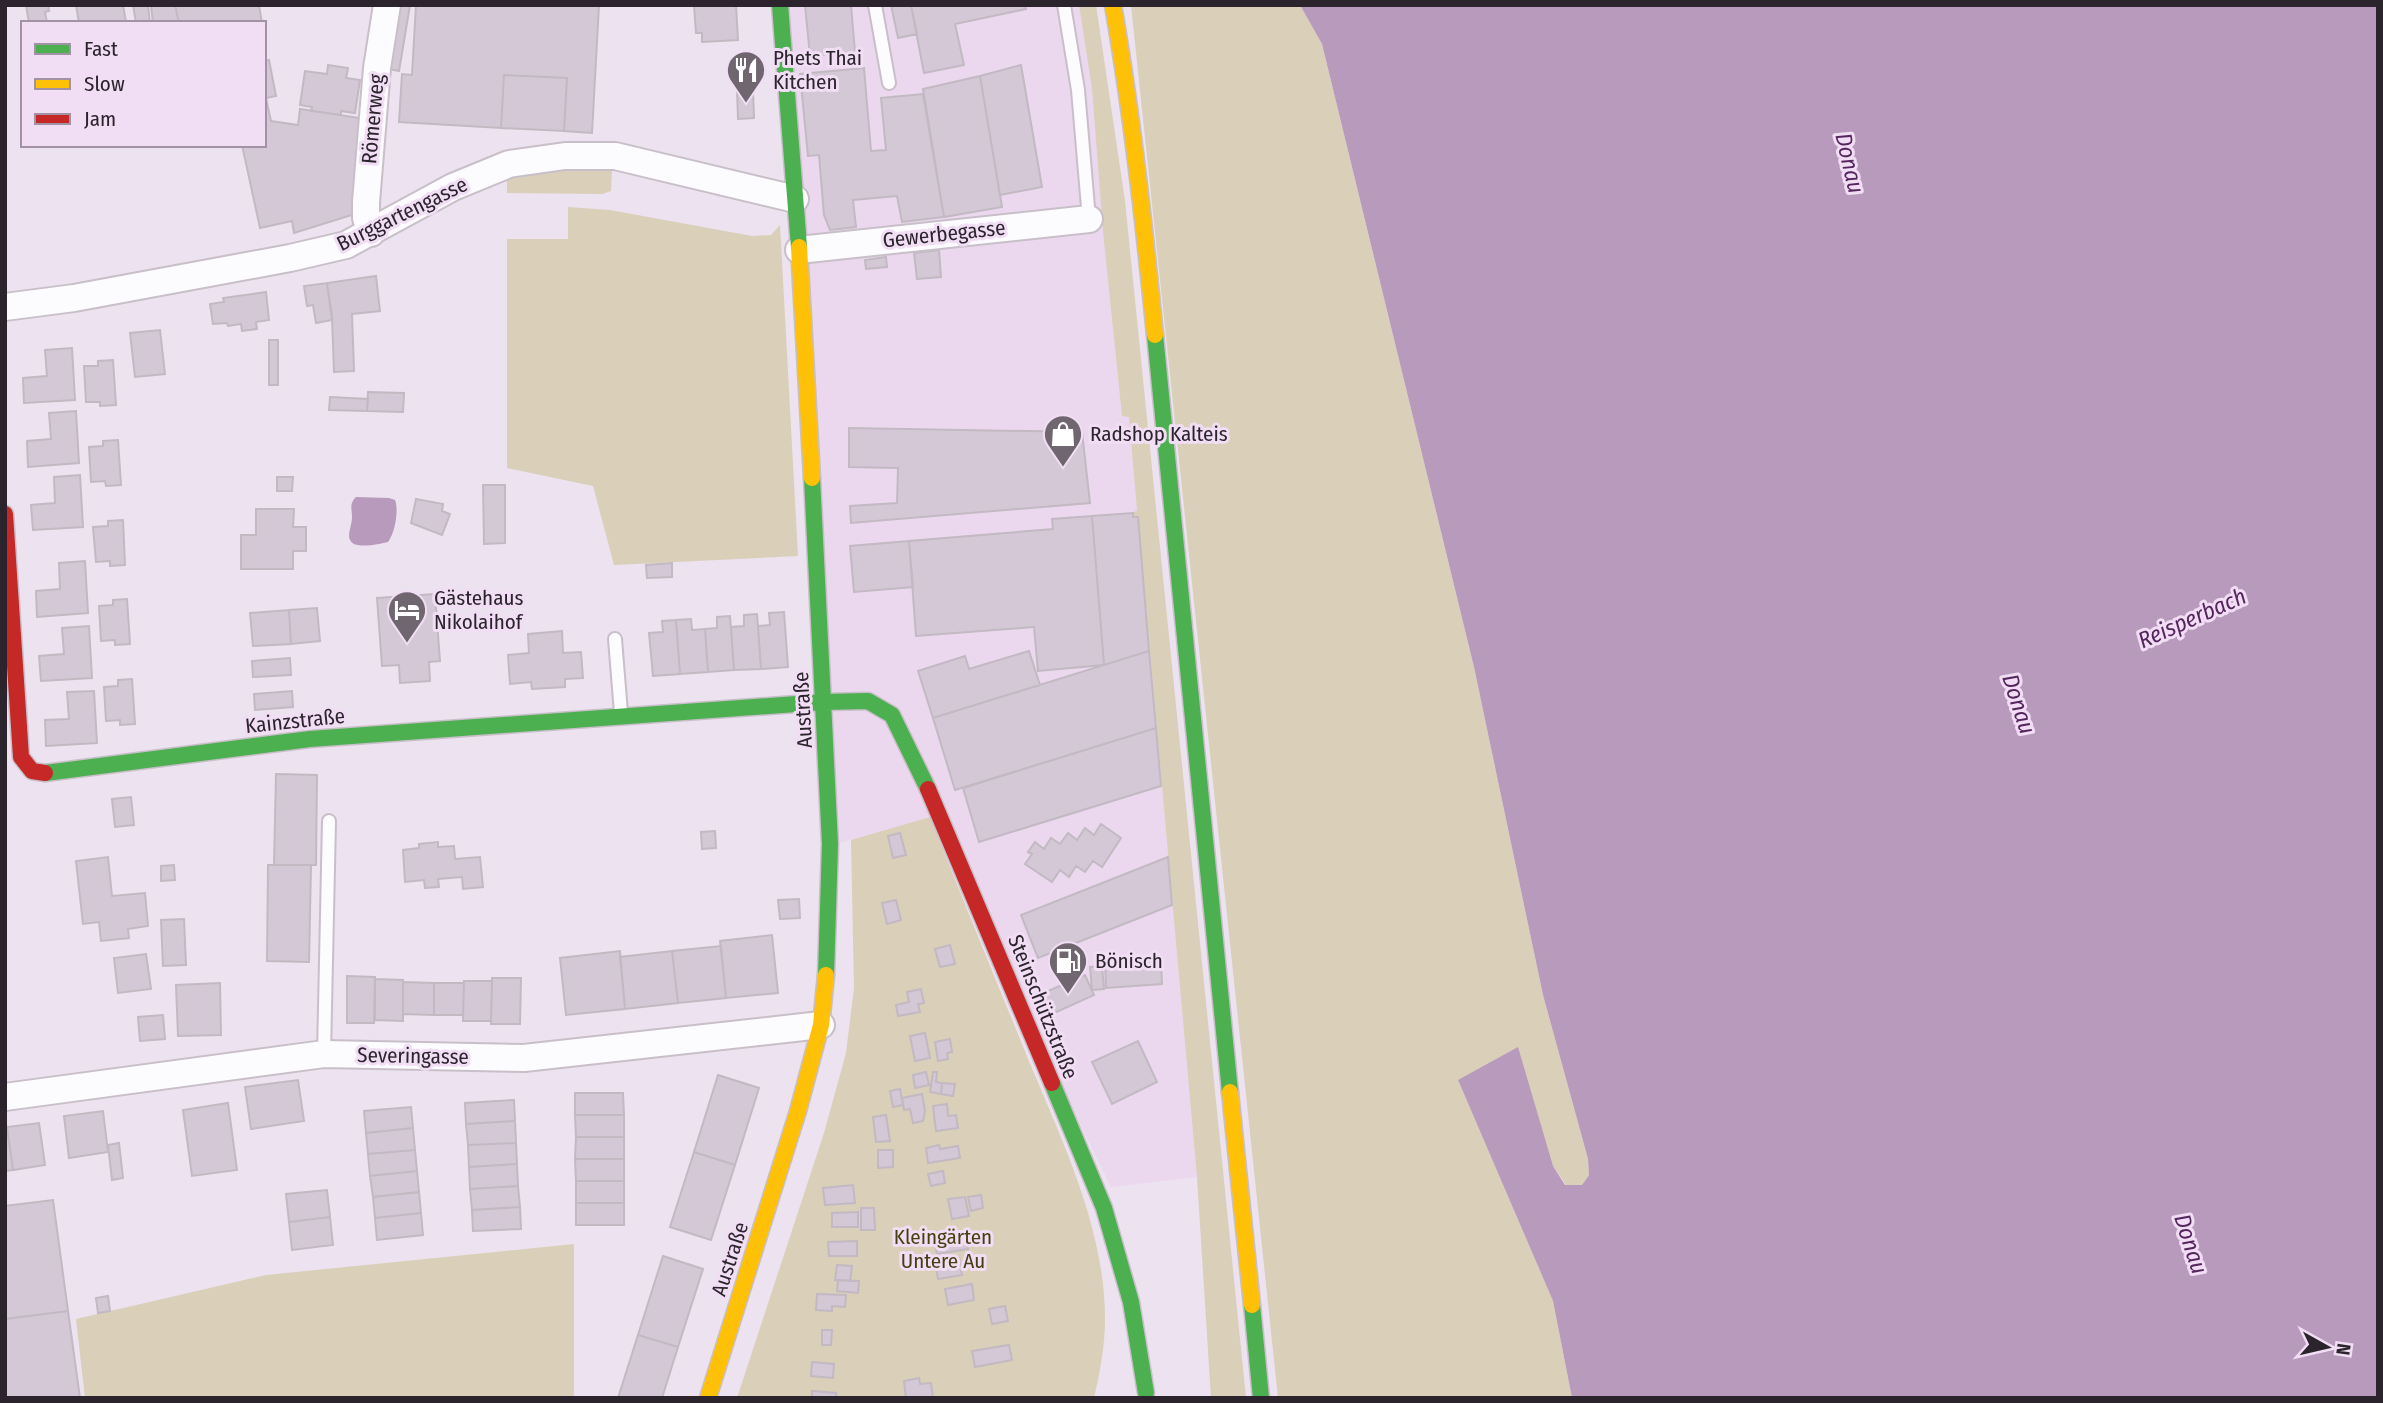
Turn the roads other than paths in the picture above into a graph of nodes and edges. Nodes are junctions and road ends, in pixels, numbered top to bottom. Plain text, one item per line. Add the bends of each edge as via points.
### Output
1 (387, 5) edge
2 (780, 5) edge
3 (875, 5) edge
4 (1064, 5) edge
5 (1113, 5) edge
6 (889, 83) dead end
7 (794, 199) junction
8 (1089, 219) joint
9 (370, 233) junction
10 (799, 250) junction
11 (5, 307) edge
12 (5, 514) edge
13 (615, 639) dead end
14 (824, 702) junction
15 (621, 717) junction
16 (329, 821) dead end
17 (821, 1025) junction
18 (324, 1054) junction
19 (5, 1097) edge
20 (1146, 1393) dead end
21 (708, 1398) edge
22 (1261, 1398) edge

1 - 9 street, Römerweg via 366,202
2 - 7 main road, Austraße
3 - 6 lane
4 - 8 lane via 1078,90
5 - 22 main road via 1141,199
7 - 9 street, Burggartengasse via 615,156 565,156 509,164 453,187
7 - 10 main road, Austraße
8 - 10 street, Gewerbegasse
9 - 11 street, Burggartengasse via 346,245 289,258
10 - 14 main road, Austraße
12 - 15 main road, Kainzstraße via 21,757 32,771 103,767 310,739
13 - 15 lane
14 - 15 main road, Kainzstraße
14 - 17 main road, Austraße via 830,885
14 - 20 main road, Steinschützstraße via 869,701 892,715 931,794 1104,1208 1131,1302
16 - 18 lane
17 - 18 street, Severingasse via 524,1058
17 - 21 main road, Austraße
18 - 19 street, Severingasse

